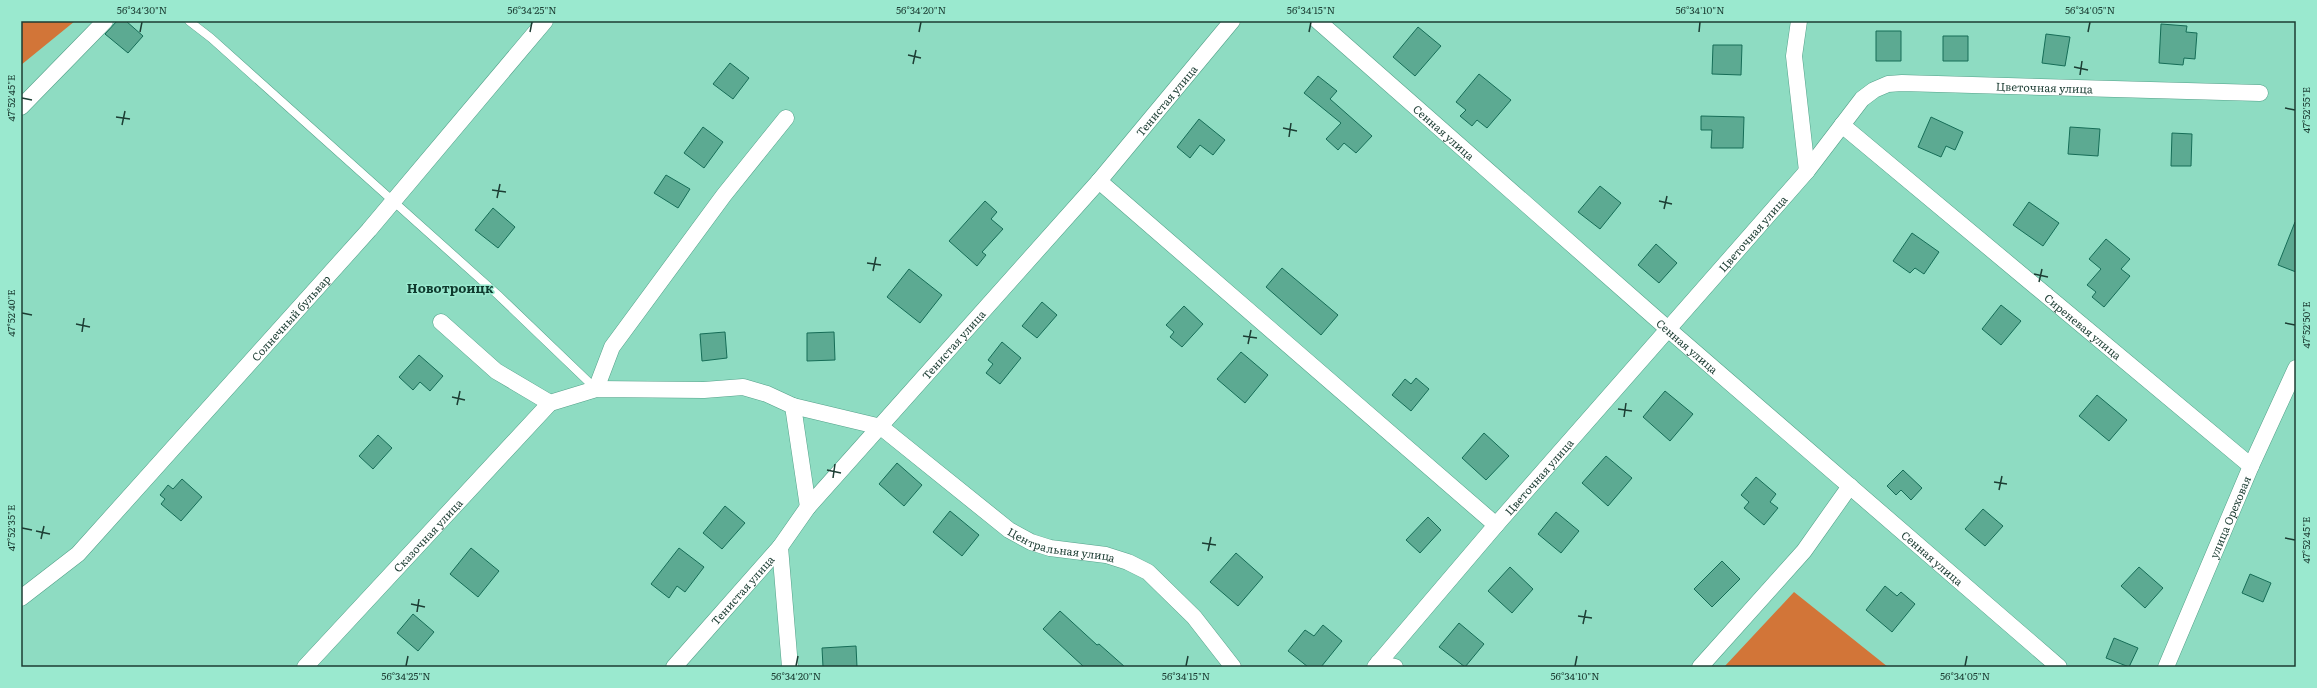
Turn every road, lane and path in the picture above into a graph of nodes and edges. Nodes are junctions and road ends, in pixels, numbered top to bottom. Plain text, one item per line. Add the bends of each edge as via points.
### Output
1 (105, 21) edge
2 (189, 21) edge
3 (545, 21) edge
4 (1232, 21) edge
5 (1318, 21) edge
6 (1799, 21) edge
7 (2260, 93) dead end
8 (21, 106) edge
9 (786, 118) dead end
10 (1842, 125) junction
11 (1806, 171) junction
12 (1098, 181) junction
13 (393, 201) junction
14 (441, 322) dead end
15 (1668, 329) junction
16 (2296, 368) edge
17 (596, 389) junction
18 (550, 403) junction
19 (793, 406) junction
20 (881, 427) junction
21 (2252, 466) junction
22 (1850, 486) junction
23 (808, 507) junction
24 (1496, 526) junction
25 (780, 547) junction
26 (21, 598) edge
27 (1377, 665) edge
28 (305, 667) edge
29 (674, 667) edge
30 (790, 667) edge
31 (1233, 667) edge
32 (1395, 667) edge
33 (1700, 667) edge
34 (2060, 667) edge
35 (2166, 667) edge

1 - 8 street
2 - 13 lane
3 - 13 street, Солнечный бульвар
4 - 12 street, Тенистая улица
5 - 15 street, Сенная улица
6 - 11 street via 1794,56
7 - 10 street, Цветочная улица via 1888,84 1862,99
9 - 17 street via 724,196 612,347
10 - 11 street, Цветочная улица
10 - 21 street, Сиреневая улица
11 - 15 street, Цветочная улица
12 - 20 street, Тенистая улица
12 - 24 street
13 - 17 lane via 498,295
13 - 26 street, Солнечный бульвар via 78,554
14 - 18 street via 496,371
15 - 22 street, Сенная улица
15 - 24 street, Цветочная улица
16 - 21 street, улица Ореховая
17 - 18 street
17 - 19 street via 704,390 743,386
18 - 28 street, Сказочная улица
19 - 20 street
19 - 23 street
20 - 23 street, Тенистая улица
20 - 31 street, Центральная улица via 1009,530 1031,542 1050,548 1106,555 1148,572 1194,617
21 - 35 street, улица Ореховая
22 - 33 street via 1804,551
22 - 34 street, Сенная улица
23 - 25 street, Тенистая улица
24 - 27 street, Цветочная улица
25 - 29 street, Тенистая улица
25 - 30 street
27 - 32 street

